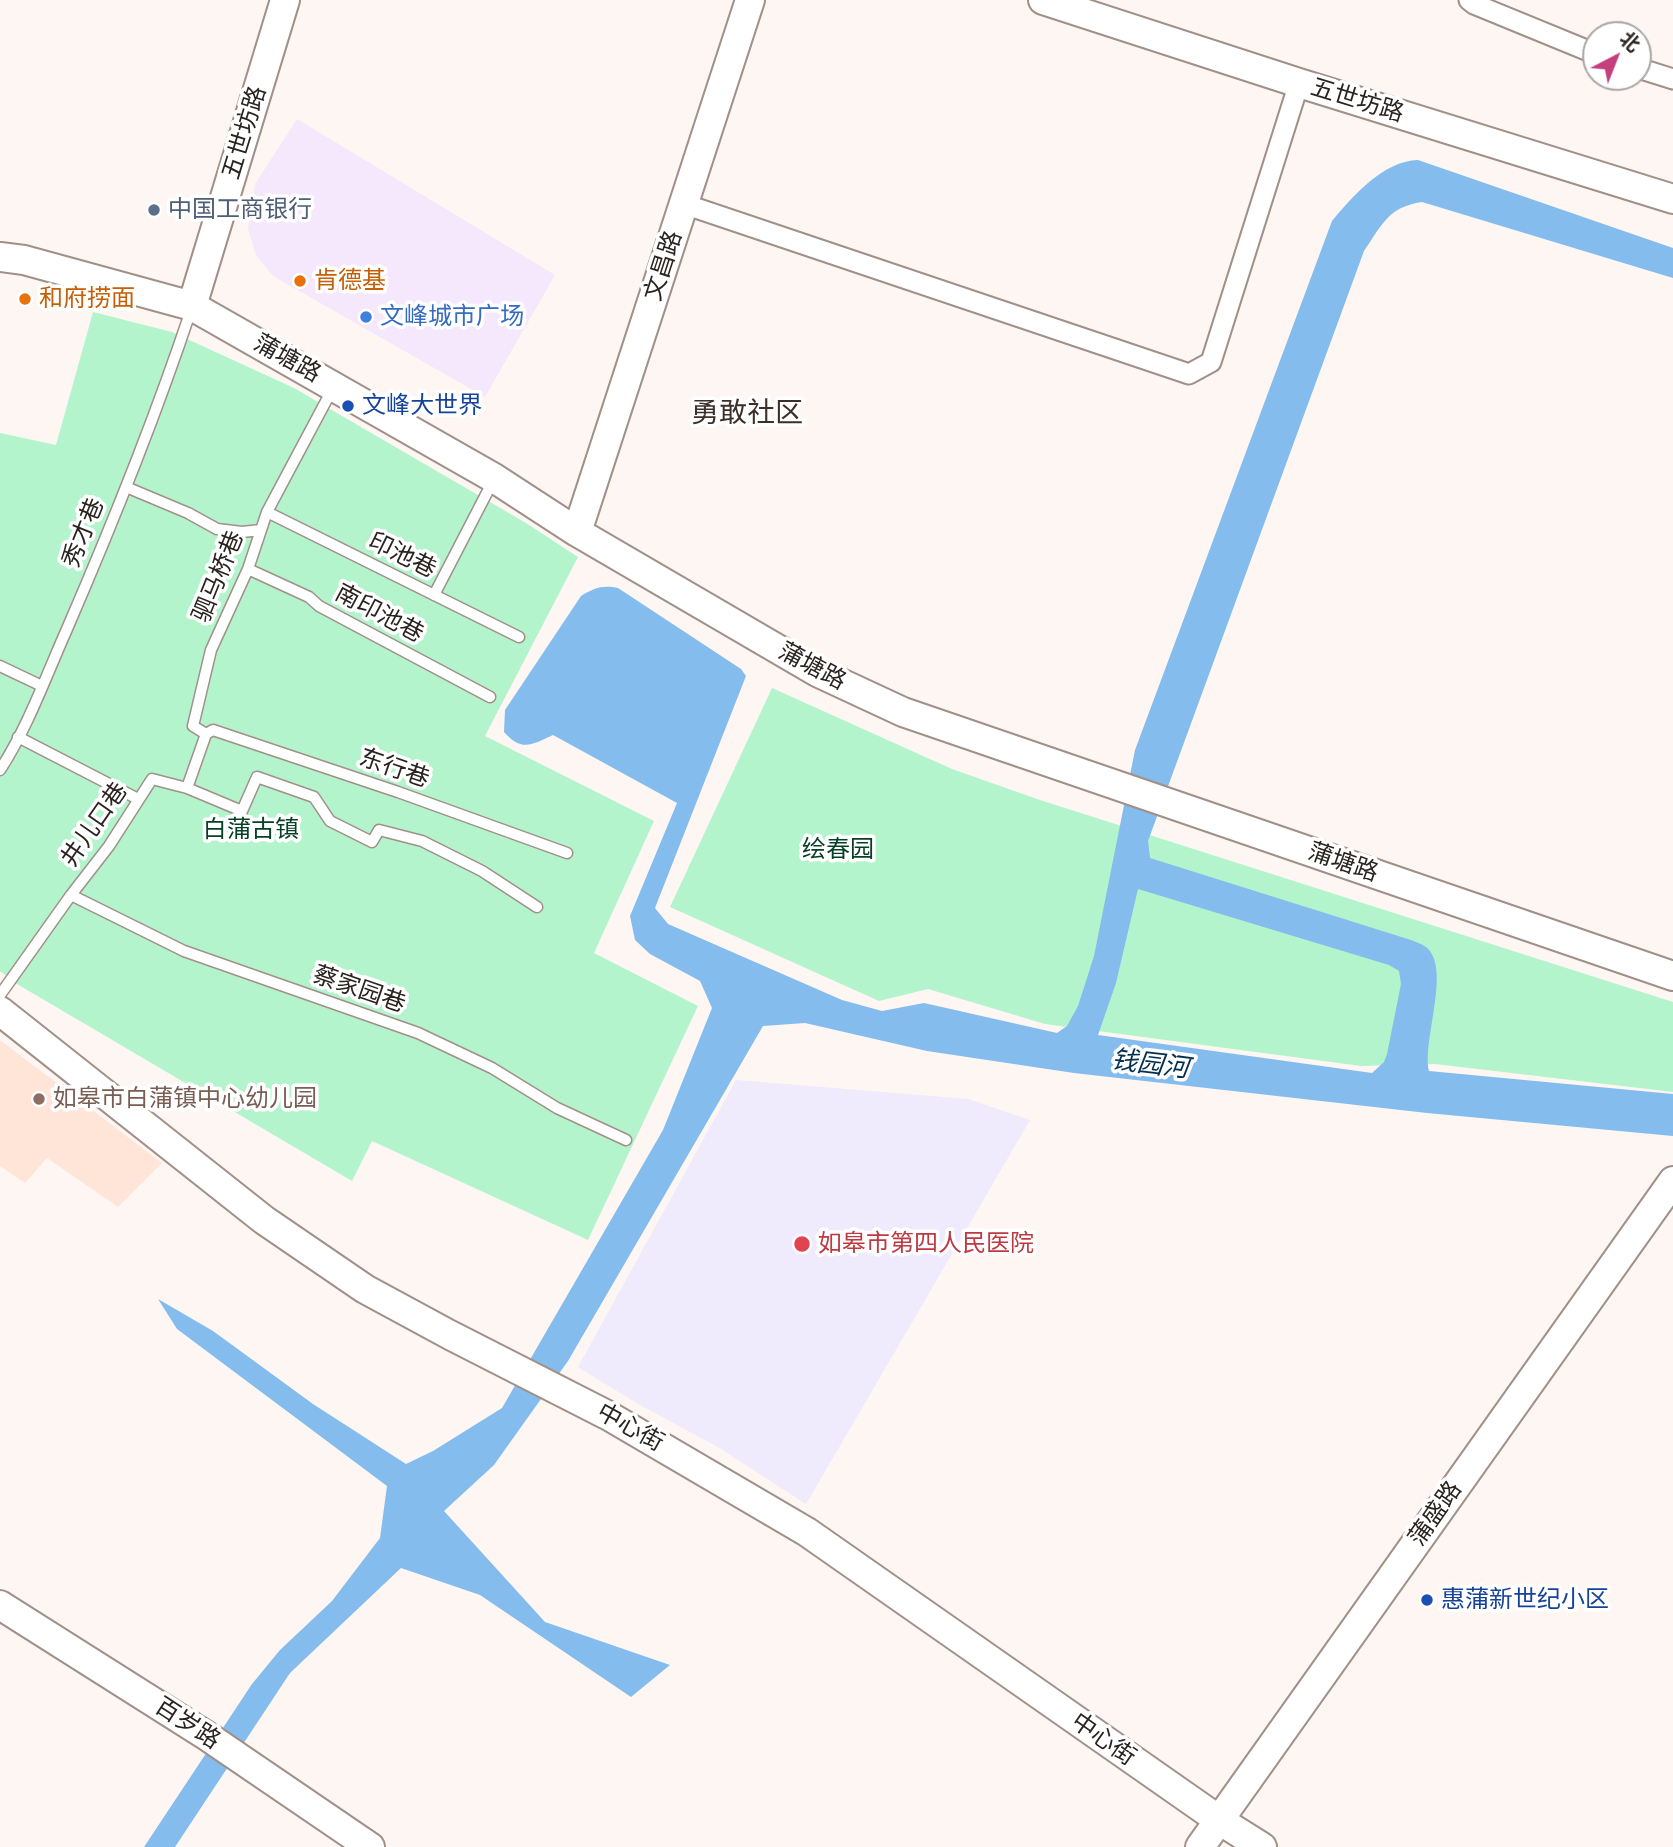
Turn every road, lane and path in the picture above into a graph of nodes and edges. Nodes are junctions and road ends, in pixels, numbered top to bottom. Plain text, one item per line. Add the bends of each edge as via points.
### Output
1 (285, 0) edge
2 (750, 0) edge
3 (1043, 0) edge
4 (1469, 0) edge
5 (1582, 48) edge
6 (1652, 72) edge
7 (1673, 79) edge
8 (1299, 83) junction
9 (1673, 199) edge
10 (684, 204) junction
11 (0, 257) edge
12 (192, 306) junction
13 (334, 386) junction
14 (494, 478) junction
15 (126, 487) junction
16 (267, 512) junction
17 (261, 530) junction
18 (577, 532) junction
19 (248, 569) junction
20 (434, 595) junction
21 (519, 637) dead end
22 (0, 666) edge
23 (42, 686) junction
24 (490, 697) dead end
25 (206, 734) junction
26 (18, 737) junction
27 (0, 770) edge
28 (187, 788) junction
29 (138, 799) junction
30 (567, 853) dead end
31 (71, 895) junction
32 (537, 907) dead end
33 (1673, 976) edge
34 (0, 995) edge
35 (0, 1011) edge
36 (626, 1140) dead end
37 (1673, 1191) edge
38 (0, 1605) edge
39 (1225, 1832) edge
40 (370, 1847) edge
41 (1200, 1847) edge
42 (1262, 1847) edge

1 - 12 street, 五世坊路
2 - 10 street, 文昌路
3 - 8 street, 五世坊路
4 - 5 street
6 - 7 street
8 - 9 street, 五世坊路
8 - 10 street via 1211,362 1189,374
10 - 18 street, 文昌路
11 - 12 street, 蒲塘路
12 - 13 street, 蒲塘路
12 - 15 lane, 秀才巷
13 - 14 street, 蒲塘路
13 - 16 lane, 驷马桥巷
14 - 18 street, 蒲塘路
14 - 20 lane
15 - 17 lane via 217,529
15 - 23 lane, 秀才巷
16 - 17 lane, 驷马桥巷
16 - 20 lane, 印池巷
17 - 19 lane, 驷马桥巷
18 - 33 street, 蒲塘路 via 817,672 903,712
19 - 24 lane, 南印池巷 via 309,597
19 - 25 lane, 驷马桥巷 via 211,650 193,726
20 - 21 lane, 印池巷
22 - 23 lane
23 - 26 lane, 秀才巷
25 - 28 lane
25 - 30 lane, 东行巷 via 213,730 226,734
26 - 27 lane, 秀才巷
26 - 29 lane
28 - 29 lane, 井儿口巷 via 152,779
28 - 32 lane, 井儿口巷 via 242,811 257,777 314,797 330,821 372,842 379,830 422,841 482,871
29 - 31 lane, 井儿口巷
31 - 34 lane, 井儿口巷
31 - 36 lane, 蔡家园巷 via 184,951 418,1033
35 - 39 street, 中心街 via 264,1220 365,1289 698,1466 807,1532
37 - 39 street, 蒲盛路
38 - 40 street, 百岁路 via 207,1736
39 - 41 street, 蒲盛路
39 - 42 street, 中心街

